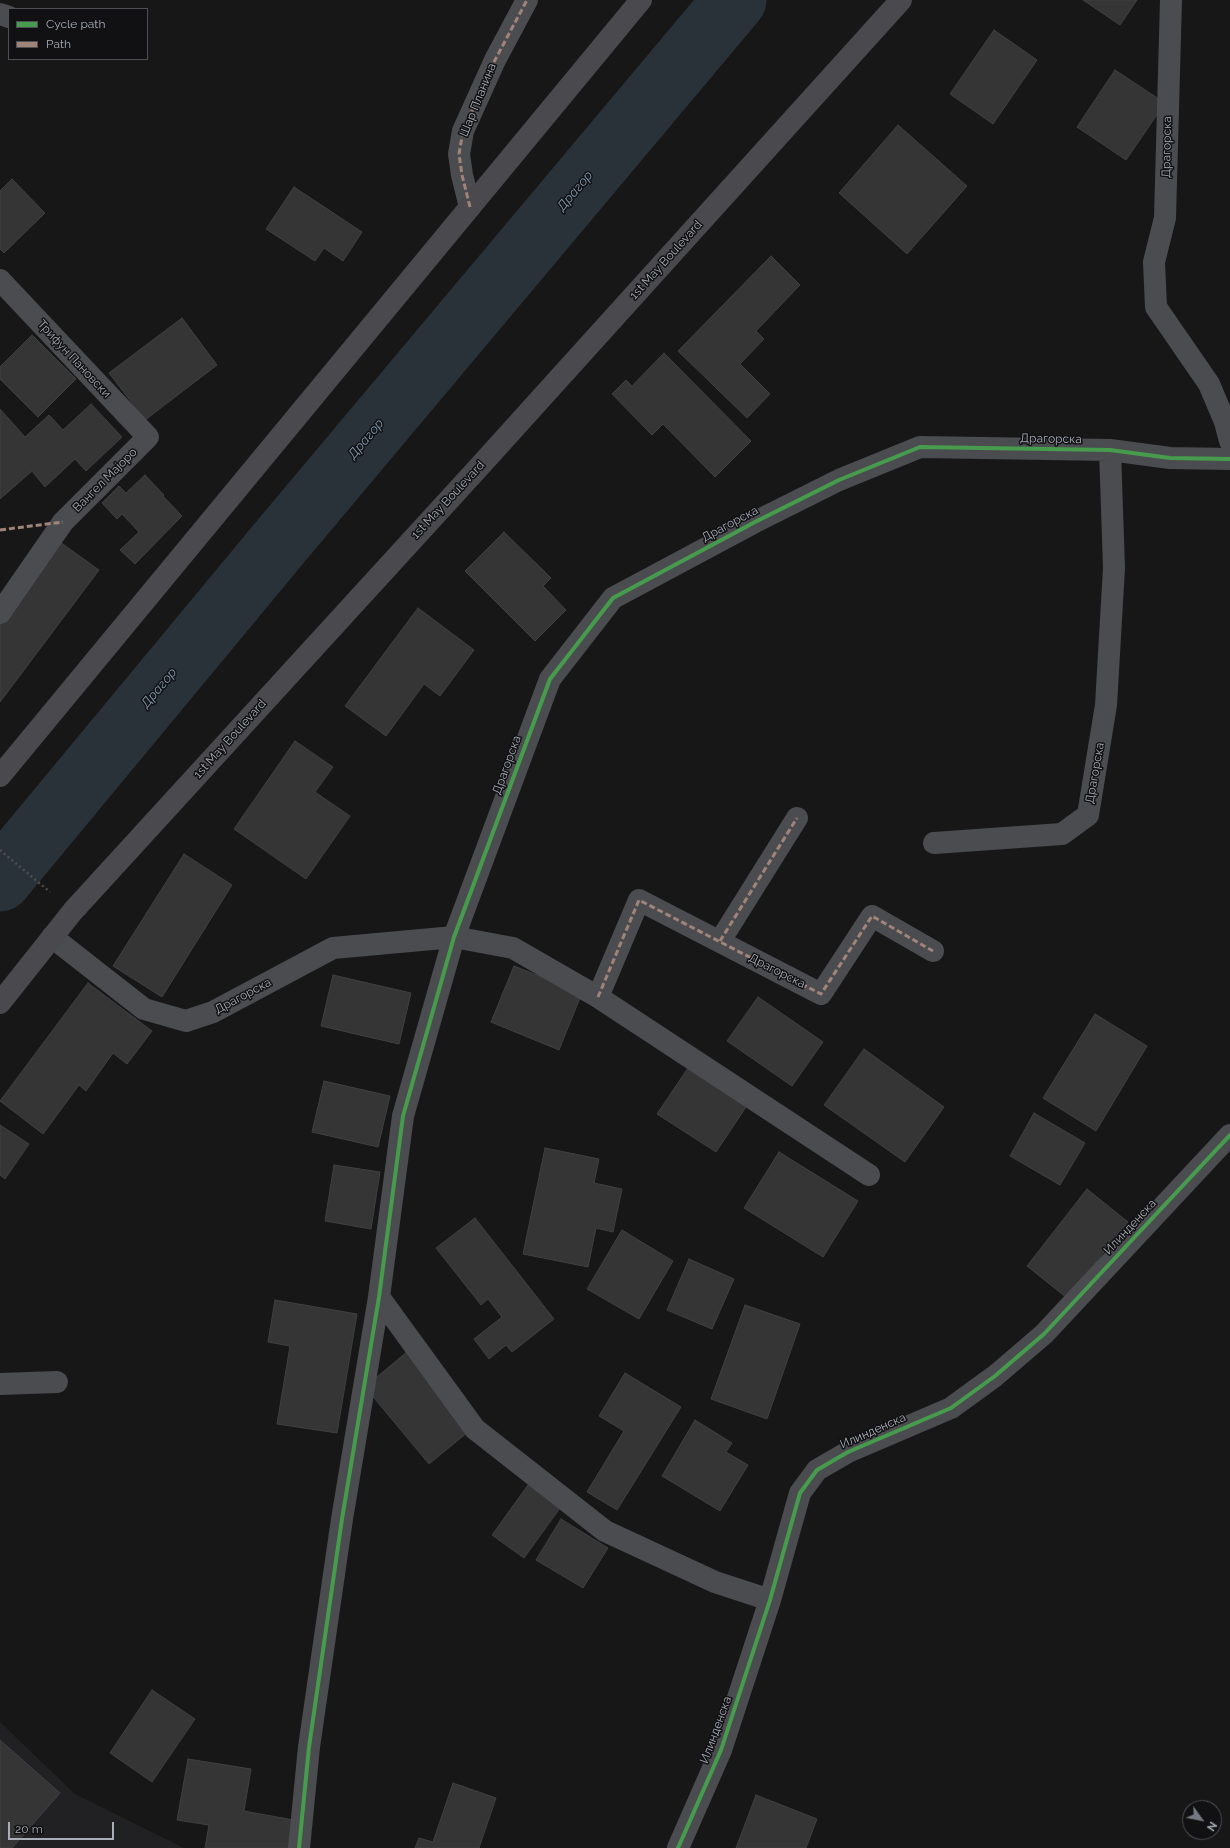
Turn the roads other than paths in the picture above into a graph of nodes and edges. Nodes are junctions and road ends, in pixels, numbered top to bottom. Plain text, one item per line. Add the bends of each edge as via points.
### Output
1 (527, 0) edge
2 (641, 0) edge
3 (901, 0) edge
4 (1171, 0) edge
5 (470, 207) junction
6 (0, 280) edge
7 (148, 437) joint
8 (1230, 441) edge
9 (1110, 450) junction
10 (1230, 459) edge
11 (0, 613) edge
12 (0, 776) edge
13 (797, 818) dead end
14 (934, 843) dead end
15 (52, 937) junction
16 (454, 937) junction
17 (720, 941) junction
18 (933, 951) dead end
19 (598, 997) junction
20 (0, 1002) edge
21 (1230, 1135) edge
22 (869, 1175) dead end
23 (379, 1297) junction
24 (56, 1382) dead end
25 (0, 1384) edge
26 (770, 1600) junction
27 (299, 1848) edge
28 (678, 1848) edge

1 - 5 street, Шар Планина via 495,60 463,131 459,154
2 - 5 main road
3 - 15 main road, 1st May Boulevard via 72,911
4 - 8 street, Драгорска via 1165,218 1154,262 1156,307 1209,384 1226,422
5 - 12 main road
6 - 7 street, Трифун Пановски
7 - 11 street, Вангел Мајоро via 63,522
9 - 10 street, Драгорска via 1170,458
9 - 14 street, Драгорска via 1114,568 1107,697 1088,815 1062,834
9 - 16 street, Драгорска via 920,447 839,480 613,598 550,678
13 - 17 street
15 - 16 street, Драгорска via 144,1009 186,1021 213,1012 333,948
15 - 20 main road, 1st May Boulevard
16 - 19 street, Драгорска via 513,948
16 - 23 street via 402,1116
17 - 18 street, Драгорска via 822,994 872,916
17 - 19 street, Драгорска via 639,900
19 - 22 street, Драгорска
21 - 26 street, Илинденска via 1044,1334 995,1376 951,1408 848,1452 817,1470 800,1493
23 - 26 street via 475,1429 598,1526 715,1582
23 - 27 street via 342,1519 309,1747
24 - 25 street
26 - 28 street, Илинденска via 721,1750

